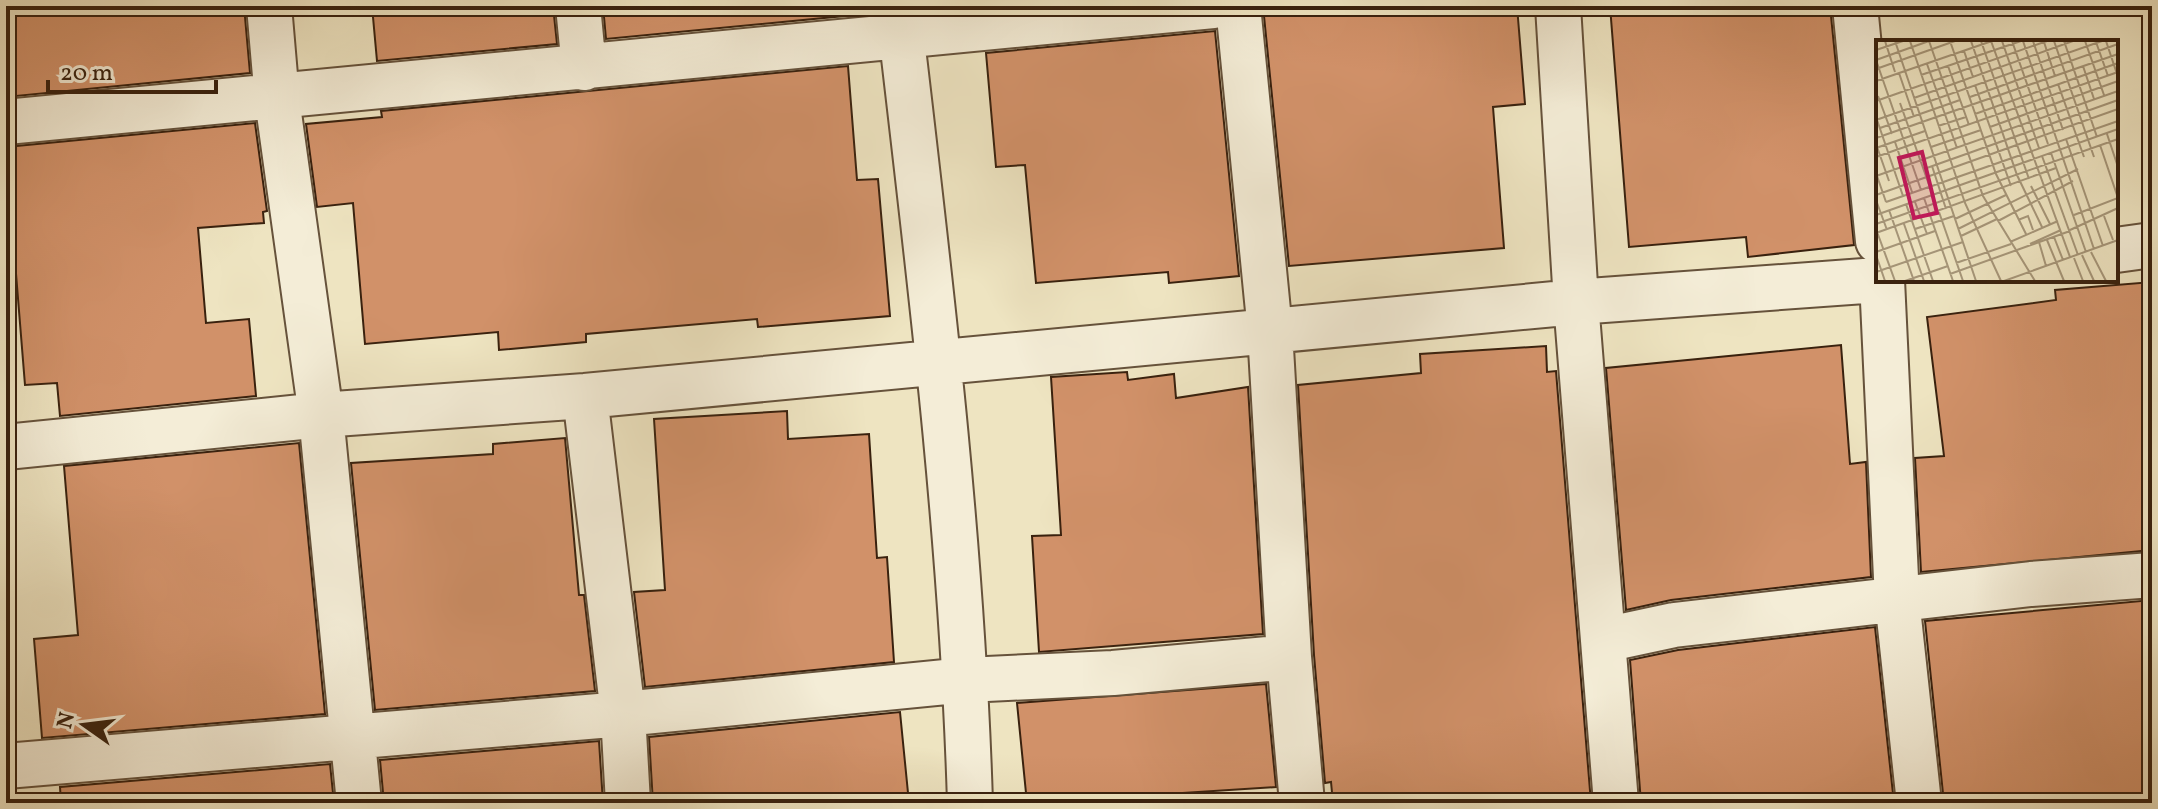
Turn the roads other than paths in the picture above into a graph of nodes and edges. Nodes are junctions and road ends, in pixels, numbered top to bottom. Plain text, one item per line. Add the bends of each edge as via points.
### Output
1 (269, 6) edge
2 (578, 6) edge
3 (1213, 6) edge
4 (1238, 6) edge
5 (1558, 6) edge
6 (1855, 6) edge
7 (900, 22) edge
8 (584, 68) junction
9 (277, 99) junction
10 (6, 122) edge
11 (1876, 221) edge
12 (2152, 245) edge
13 (2118, 250) edge
14 (1876, 280) edge
15 (1880, 282) edge
16 (1576, 302) junction
17 (1270, 331) junction
18 (939, 361) junction
19 (585, 396) junction
20 (321, 415) junction
21 (6, 447) edge
22 (2152, 575) edge
23 (1897, 599) junction
24 (1604, 640) junction
25 (1289, 657) junction
26 (966, 680) junction
27 (623, 714) junction
28 (353, 737) junction
29 (6, 766) edge
30 (359, 803) edge
31 (628, 803) edge
32 (970, 803) edge
33 (1302, 803) edge
34 (1616, 803) edge
35 (1919, 803) edge

1 - 9 street
2 - 8 street
3 - 7 street
4 - 17 street
5 - 16 street
6 - 11 street
7 - 8 street
7 - 18 street
8 - 9 street
9 - 10 street
9 - 20 street
12 - 13 street
14 - 16 street
15 - 23 street
16 - 17 street
16 - 24 street
17 - 18 street
17 - 25 street
18 - 19 street
18 - 26 street
19 - 20 street
19 - 27 street
20 - 21 street
20 - 28 street
22 - 23 street
23 - 24 street via 1674,625
23 - 35 street
24 - 34 street
25 - 26 street
25 - 33 street
26 - 27 street
26 - 32 street
27 - 28 street
27 - 31 street
28 - 29 street
28 - 30 street

